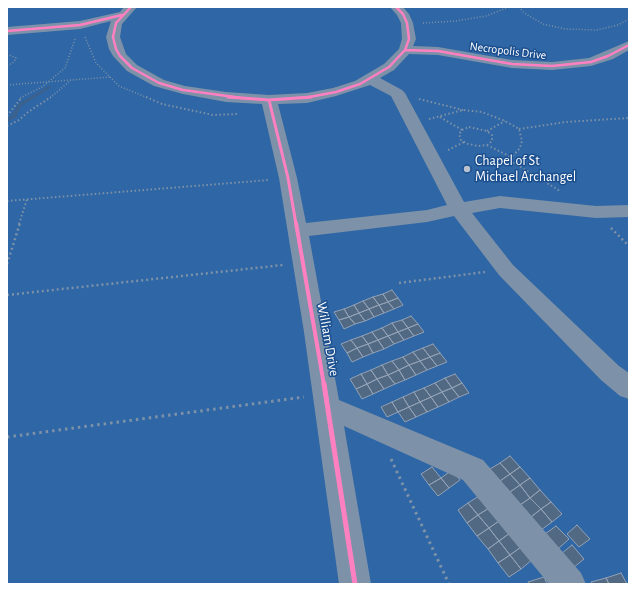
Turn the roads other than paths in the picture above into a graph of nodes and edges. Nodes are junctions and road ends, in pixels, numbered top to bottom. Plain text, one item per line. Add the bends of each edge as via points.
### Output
1 (396, 7) edge
2 (127, 11) edge
3 (80, 24) junction
4 (7, 30) edge
5 (113, 32) junction
6 (629, 45) edge
7 (406, 50) junction
8 (370, 78) junction
9 (270, 107) junction
10 (459, 209) junction
11 (629, 211) edge
12 (298, 231) junction
13 (629, 388) edge
14 (327, 400) junction
15 (356, 584) edge
16 (570, 584) edge

1 - 7 street via 407,23 409,39
2 - 3 street
2 - 5 street via 116,22
3 - 4 street
3 - 5 street via 99,26
5 - 9 street via 116,50 123,59 139,72 160,83
6 - 7 street, Necropolis Drive via 591,62 552,66 512,64 438,51
7 - 8 street via 389,67
8 - 9 street via 347,88
8 - 10 street via 397,94
9 - 12 street, William Drive
10 - 11 street via 500,202 596,212
10 - 12 street via 427,216
10 - 13 street via 506,270 610,373
12 - 14 street, William Drive
14 - 15 street, William Drive
14 - 16 street via 376,428 473,470

